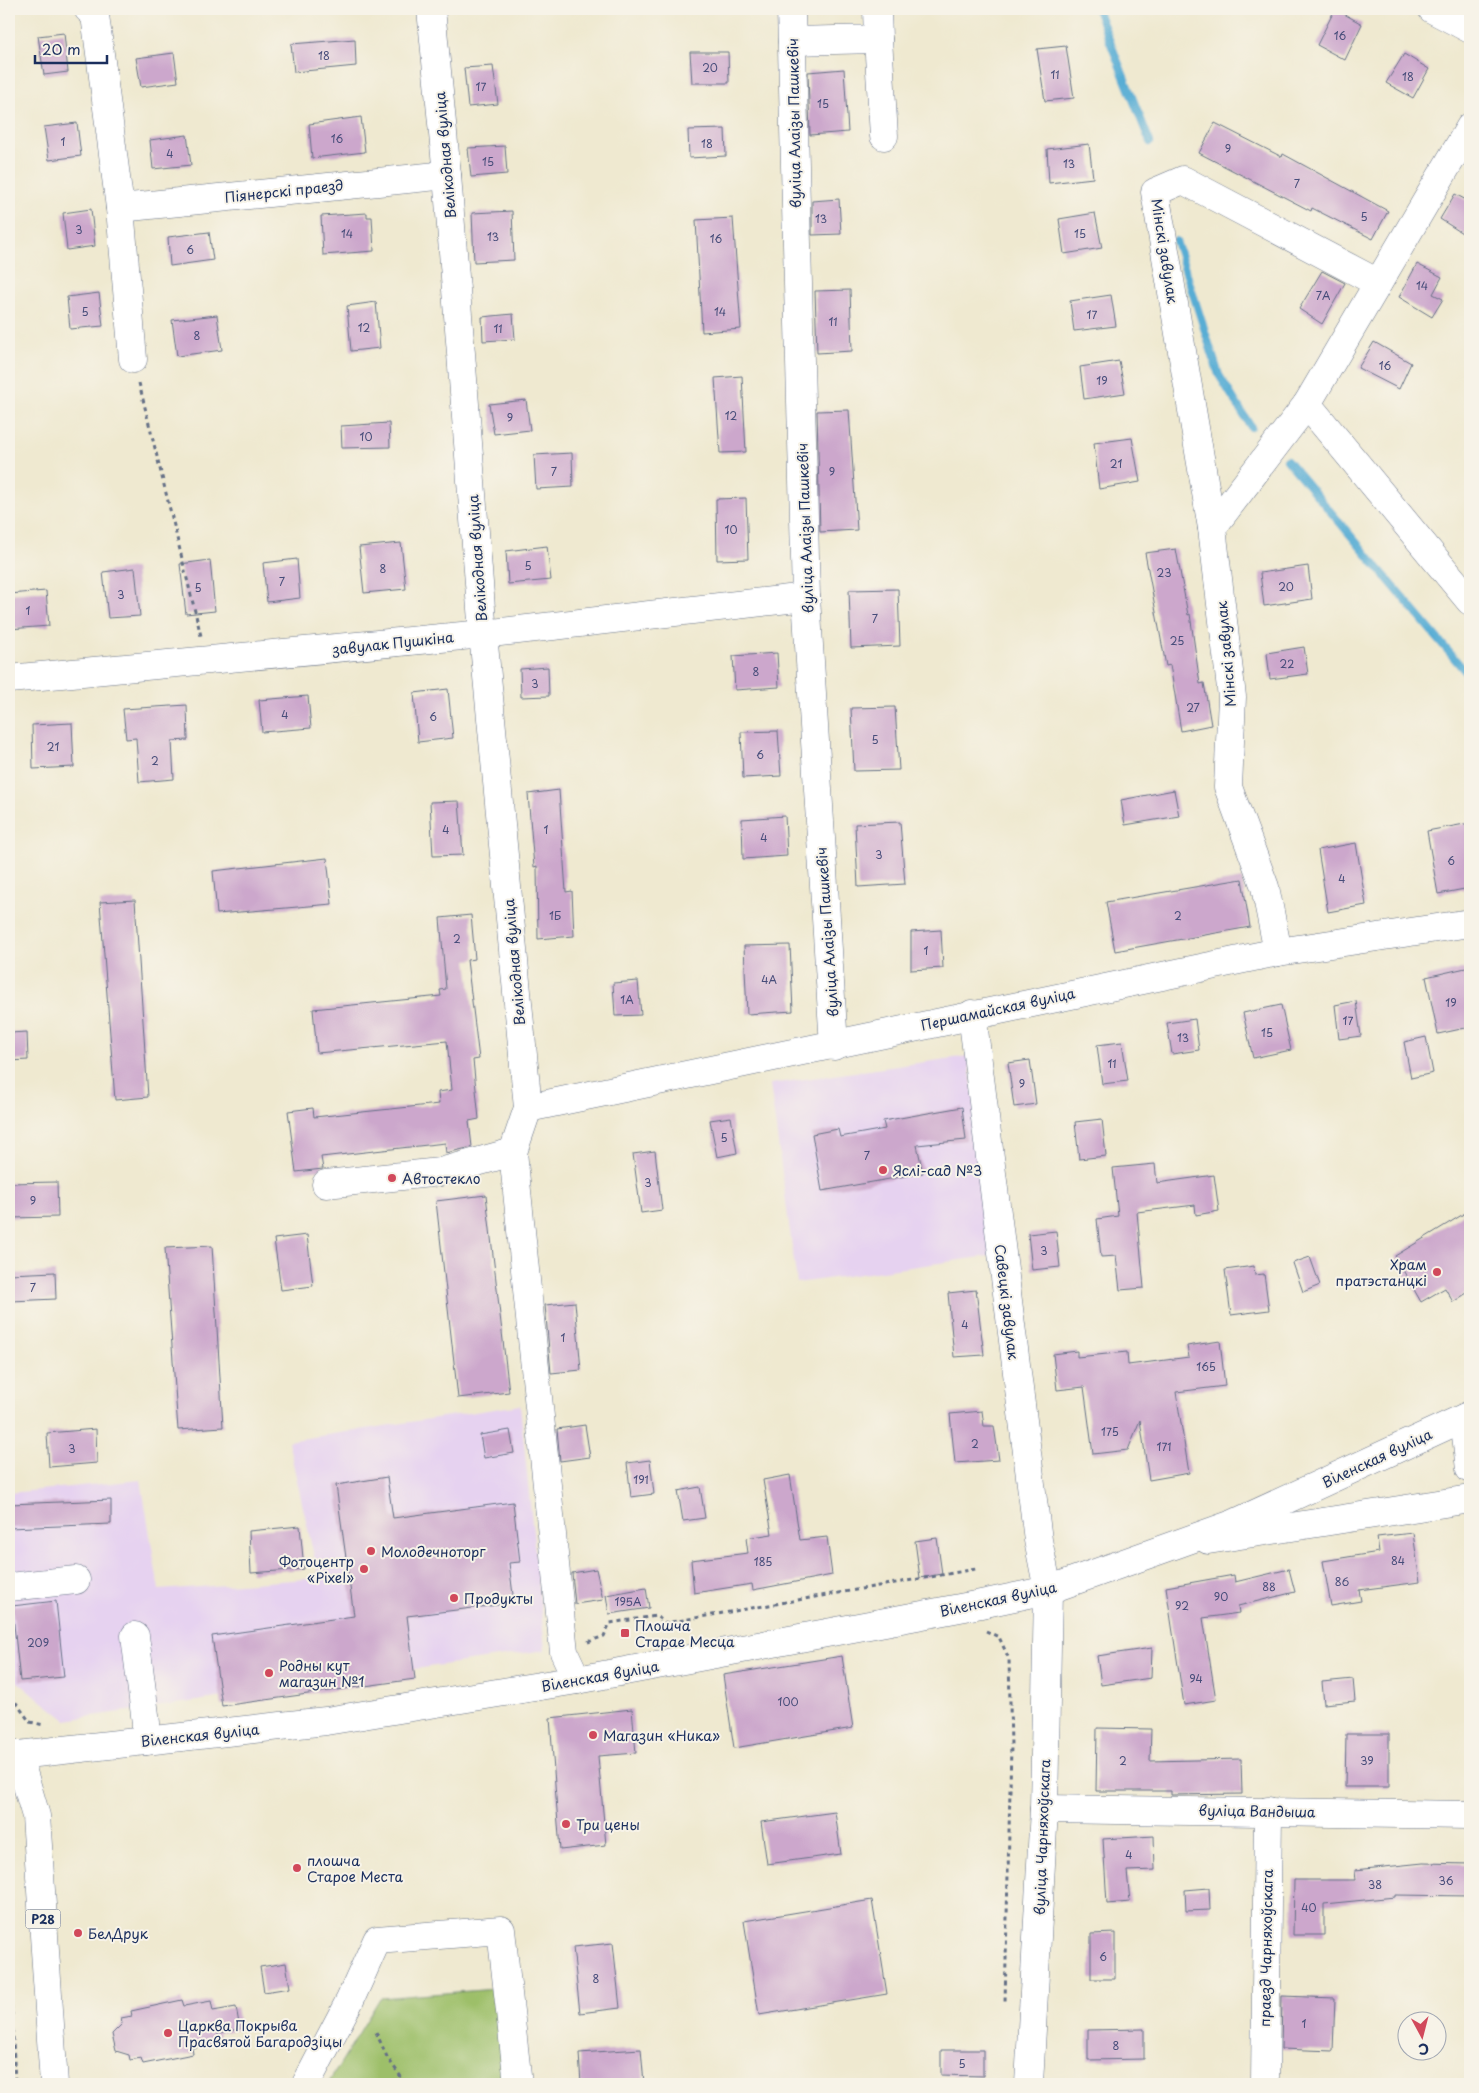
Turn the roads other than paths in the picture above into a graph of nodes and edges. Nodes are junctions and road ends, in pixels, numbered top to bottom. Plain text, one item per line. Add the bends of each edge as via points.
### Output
1 (88, 9) edge
2 (431, 9) edge
3 (791, 9) edge
4 (877, 9) edge
5 (1432, 9) edge
6 (1470, 29) edge
7 (878, 39) junction
8 (792, 41) junction
9 (1470, 127) edge
10 (884, 136) dead end
11 (448, 175) junction
12 (120, 208) junction
13 (1378, 282) junction
14 (133, 359) road end
15 (1307, 404) junction
16 (1212, 528) junction
17 (806, 597) junction
18 (1470, 602) edge
19 (483, 634) junction
20 (9, 679) edge
21 (1470, 924) edge
22 (1278, 952) junction
23 (972, 1014) junction
24 (834, 1046) junction
25 (528, 1108) junction
26 (513, 1152) junction
27 (326, 1184) dead end
28 (1467, 1417) edge
29 (1470, 1469) edge
30 (1470, 1499) edge
31 (1172, 1546) junction
32 (76, 1580) dead end
33 (9, 1586) edge
34 (1048, 1590) junction
35 (135, 1636) dead end
36 (577, 1680) junction
37 (146, 1741) junction
38 (12, 1751) edge
39 (1044, 1809) junction
40 (1268, 1811) junction
41 (1470, 1815) edge
42 (54, 2084) edge
43 (306, 2084) edge
44 (518, 2084) edge
45 (1030, 2084) edge
46 (1265, 2084) edge

1 - 12 street via 95,15
2 - 11 street, Велікодная вуліца
3 - 8 street, вуліца Алаізы Пашкевіч
4 - 7 street
5 - 6 street
7 - 8 street
7 - 10 street
8 - 17 street, вуліца Алаізы Пашкевіч
9 - 13 street
11 - 12 street, Піянерскі праезд
11 - 19 street, Велікодная вуліца
12 - 14 street
13 - 15 street
13 - 16 street, Мінскі завулак via 1183,180 1155,192
15 - 16 street
15 - 18 street
16 - 22 street, Мінскі завулак via 1232,698 1228,787 1265,887
17 - 19 street, завулак Пушкіна
17 - 24 street, вуліца Алаізы Пашкевіч
19 - 20 street, завулак Пушкіна
19 - 25 street, Велікодная вуліца
21 - 22 street, Першамайская вуліца
22 - 23 street, Першамайская вуліца
23 - 24 street, Першамайская вуліца
23 - 34 street, Савецкі завулак via 1038,1540
24 - 25 street, Першамайская вуліца
25 - 26 street
26 - 27 street via 440,1172
26 - 36 street via 564,1652
28 - 29 street
28 - 31 street, Віленская вуліца via 1233,1524
30 - 31 street, Віленская вуліца
31 - 34 street, Віленская вуліца
32 - 33 street
34 - 36 street, Віленская вуліца
34 - 39 street, вуліца Чарняхоўскага
35 - 37 street
36 - 37 street, Віленская вуліца via 326,1721
37 - 38 street, Віленская вуліца
38 - 42 street, Р28 via 36,1816
39 - 40 street, вуліца Вандыша
39 - 45 street, вуліца Чарняхоўскага
40 - 41 street, вуліца Вандыша
40 - 46 street, праезд Чарняхоўскага
43 - 44 street via 377,1940 501,1930

